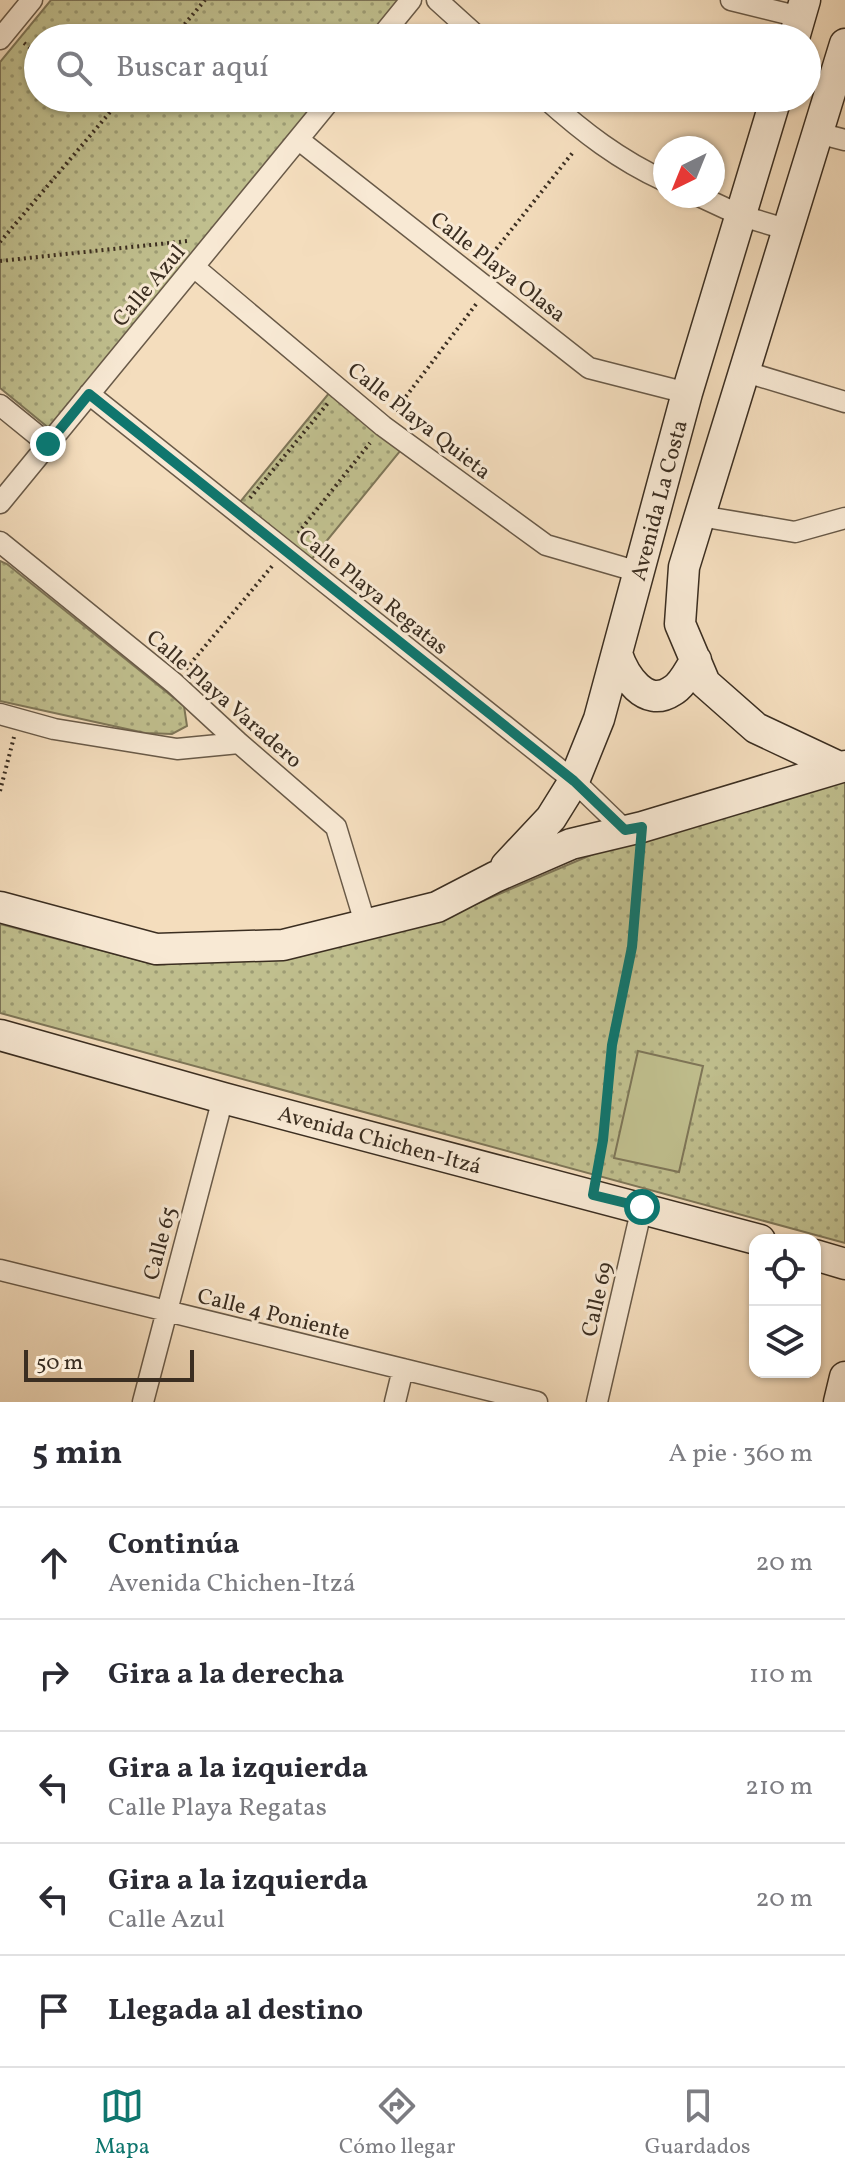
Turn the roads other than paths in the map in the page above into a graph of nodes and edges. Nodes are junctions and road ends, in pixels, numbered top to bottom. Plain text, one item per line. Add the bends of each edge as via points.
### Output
1 (32, 0) edge
2 (411, 0) edge
3 (437, 0) edge
4 (731, 0) edge
5 (799, 18) edge
6 (391, 24) edge
7 (464, 24) edge
8 (0, 39) edge
9 (845, 44) edge
10 (321, 112) edge
11 (561, 112) edge
12 (772, 112) edge
13 (831, 136) edge
14 (299, 140) junction
15 (653, 175) edge
16 (725, 208) edge
17 (742, 216) junction
18 (789, 230) junction
19 (194, 267) junction
20 (746, 372) junction
21 (687, 393) junction
22 (89, 394) junction
23 (845, 402) edge
24 (0, 405) edge
25 (48, 444) junction
26 (0, 503) edge
27 (700, 516) junction
28 (845, 518) edge
29 (0, 542) edge
30 (639, 572) junction
31 (617, 654) junction
32 (696, 660) junction
33 (9, 717) edge
34 (239, 743) junction
35 (842, 766) edge
36 (574, 781) junction
37 (633, 828) junction
38 (495, 877) junction
39 (0, 907) edge
40 (366, 926) junction
41 (0, 1035) edge
42 (223, 1098) junction
43 (642, 1207) junction
44 (749, 1237) edge
45 (821, 1257) edge
46 (845, 1264) edge
47 (0, 1270) edge
48 (165, 1310) junction
49 (403, 1369) junction
50 (845, 1377) edge
51 (143, 1402) edge
52 (395, 1402) edge
53 (537, 1402) edge
54 (597, 1402) edge
55 (839, 1402) edge

1 - 8 street
2 - 6 street
3 - 7 street
4 - 5 street
9 - 13 main road, Avenida La Costa
10 - 14 street, Calle Azul
11 - 15 street via 587,135
12 - 17 main road, Avenida La Costa
13 - 18 main road, Avenida La Costa
14 - 19 street, Calle Azul
14 - 21 street, Calle Playa Olasa via 589,368
16 - 17 street
17 - 18 street
17 - 21 main road, Avenida La Costa
18 - 20 main road, Avenida La Costa
19 - 22 street, Calle Azul
19 - 30 street, Calle Playa Quieta via 383,426 546,545
20 - 23 street
20 - 27 main road, Avenida La Costa
21 - 30 main road, Avenida La Costa
22 - 25 street, Calle Azul
22 - 36 street, Calle Playa Regatas
24 - 25 street
25 - 26 street, Calle Azul
27 - 28 street via 795,532
27 - 32 main road, Avenida La Costa via 684,567 680,624
29 - 34 street, Calle Playa Varadero via 174,683
30 - 31 main road, Avenida La Costa
31 - 32 main road via 623,672 648,695 673,691
31 - 36 main road, Avenida La Costa
32 - 35 main road, Avenida La Costa via 705,683 756,728
33 - 34 street via 177,749
34 - 40 street, Calle Playa Varadero via 336,827
35 - 37 main road
36 - 37 street, Calle Playa Regatas
36 - 38 main road, Avenida La Costa via 551,818
37 - 38 main road via 571,844
38 - 40 main road via 437,907
39 - 40 main road via 156,949 283,945
41 - 42 main road, Avenida Chichen-Itzá
42 - 43 main road, Avenida Chichen-Itzá
42 - 48 street, Calle 65
43 - 44 main road, Avenida Chichen-Itzá
43 - 54 street, Calle 69
45 - 46 main road
47 - 48 street, Calle 4 Poniente
48 - 49 street, Calle 4 Poniente
48 - 51 street, Calle 65
49 - 52 street
49 - 53 street, Calle 4 Poniente
50 - 55 main road

